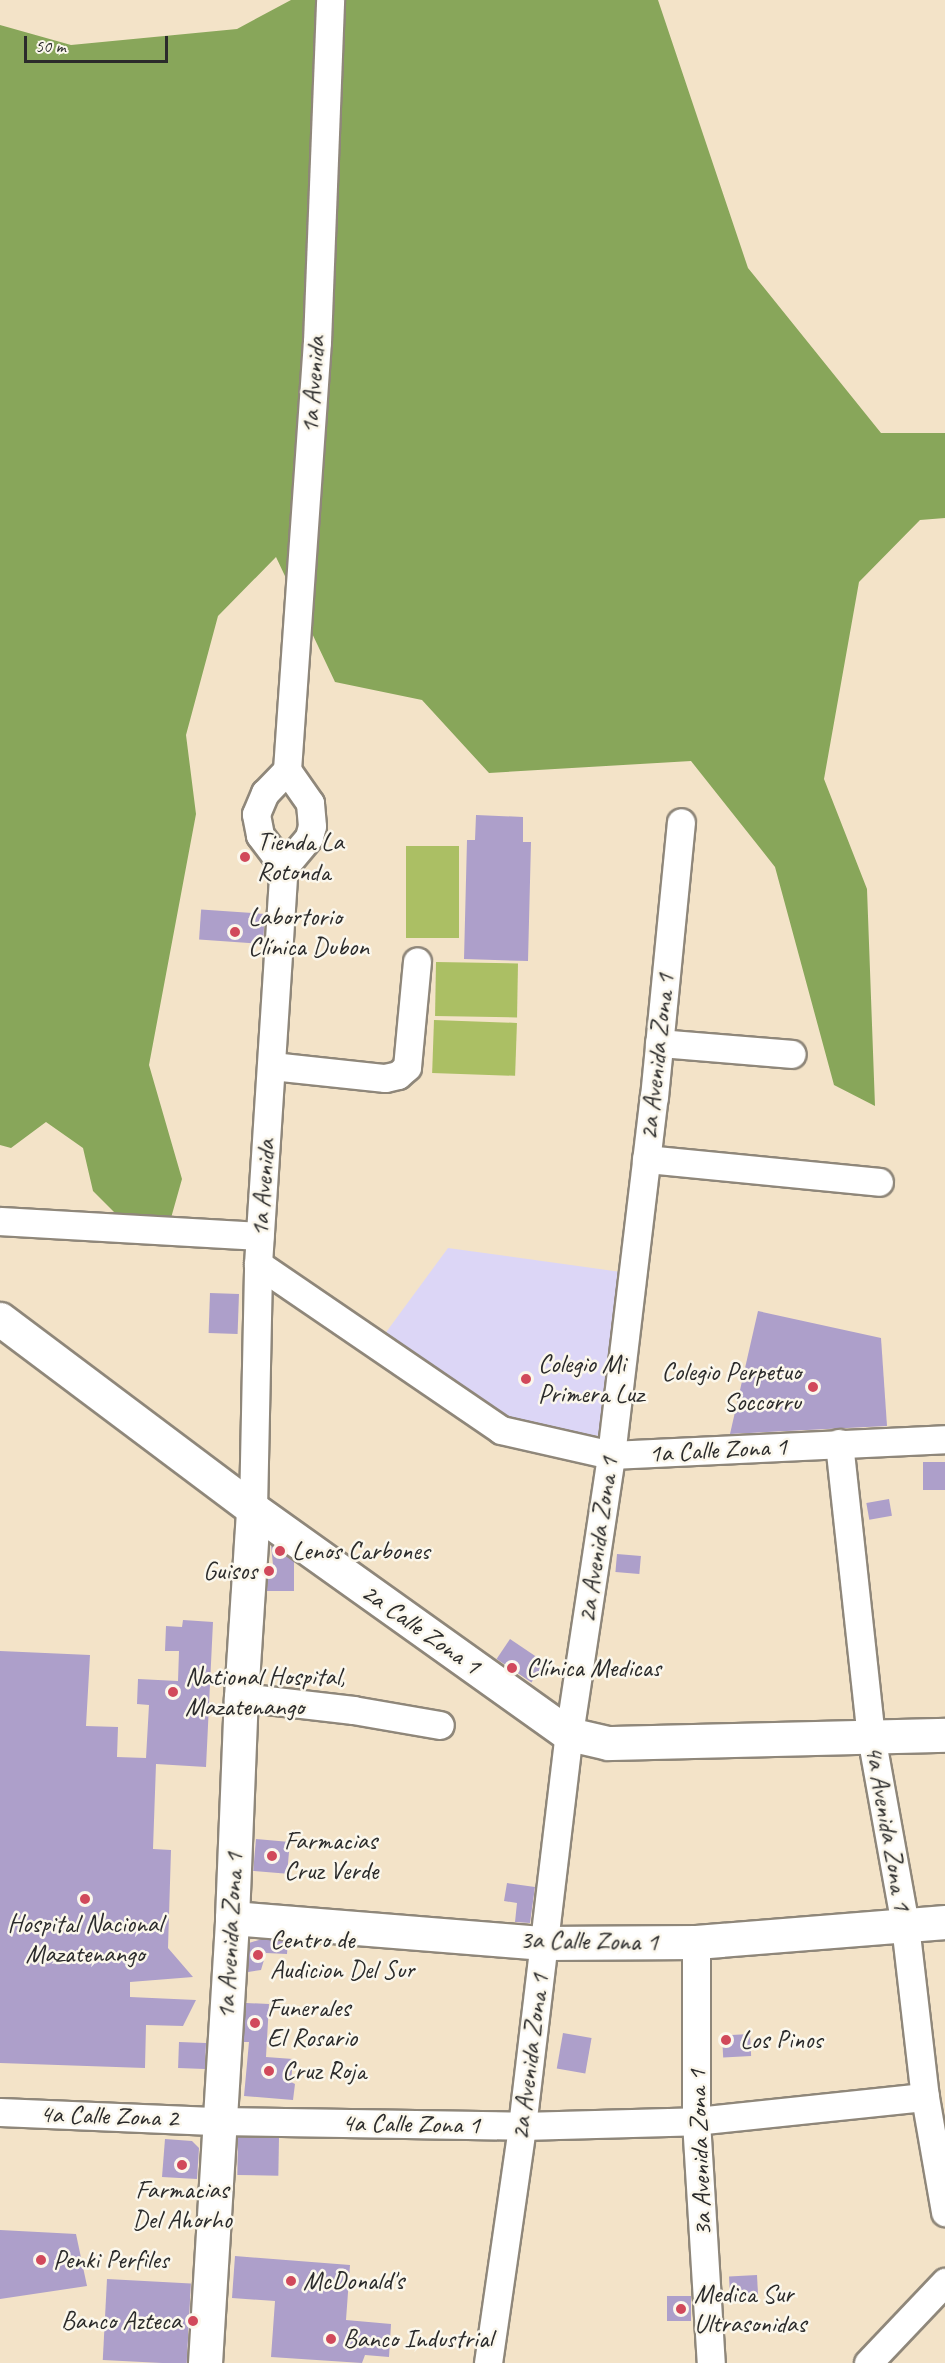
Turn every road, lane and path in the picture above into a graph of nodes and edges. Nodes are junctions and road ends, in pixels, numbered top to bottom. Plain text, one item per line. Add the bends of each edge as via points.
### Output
1 (330, 0) edge
2 (287, 770) junction
3 (681, 822) dead end
4 (287, 863) junction
5 (417, 961) dead end
6 (658, 1043) junction
7 (792, 1054) dead end
8 (272, 1066) junction
9 (646, 1159) junction
10 (879, 1182) dead end
11 (0, 1221) edge
12 (260, 1236) junction
13 (258, 1264) junction
14 (0, 1319) edge
15 (945, 1439) edge
16 (839, 1443) junction
17 (611, 1455) junction
18 (253, 1509) junction
19 (241, 1697) junction
20 (440, 1725) dead end
21 (569, 1734) junction
22 (945, 1735) edge
23 (871, 1736) junction
24 (232, 1918) junction
25 (945, 1922) edge
26 (905, 1925) junction
27 (696, 1942) junction
28 (544, 1943) junction
29 (926, 2097) junction
30 (0, 2112) edge
31 (219, 2121) junction
32 (696, 2121) junction
33 (522, 2126) junction
34 (945, 2212) edge
35 (945, 2282) edge
36 (205, 2363) edge
37 (488, 2363) edge
38 (711, 2363) edge
39 (868, 2363) edge

1 - 2 street, 1a Avenida via 317,342
2 - 4 street via 305,792 312,814 309,837
2 - 4 street via 265,793 256,814 260,835
3 - 6 street, 2a Avenida Zona 1
4 - 8 street, 1a Avenida
5 - 8 street via 407,1067 398,1075 386,1078
6 - 7 street
6 - 9 street, 2a Avenida Zona 1
8 - 12 street, 1a Avenida
9 - 10 street
9 - 17 street, 2a Avenida Zona 1
11 - 12 street
12 - 13 street, 1a Avenida
13 - 17 street, 1a Calle Zona 1 via 501,1430
13 - 18 street, 1a Avenida
14 - 18 main road, 2a Calle Zona 1
15 - 16 street, 1a Calle Zona 1
16 - 17 street, 1a Calle Zona 1
16 - 23 street, 4a Avenida Zona 1
17 - 21 street, 2a Avenida Zona 1
18 - 19 main road, 1a Avenida Zona 1
18 - 21 main road, 2a Calle Zona 1
19 - 20 street
19 - 24 main road, 1a Avenida Zona 1
21 - 23 main road, 2a Calle Zona 1 via 608,1743
21 - 28 street, 2a Avenida Zona 1
22 - 23 main road, 2a Calle Zona 1
23 - 26 street, 4a Avenida Zona 1
24 - 28 main road, 3a Calle Zona 1
24 - 31 main road, 1a Avenida Zona 1
25 - 26 main road, 3a Calle Zona 1
26 - 27 main road, 3a Calle Zona 1
26 - 29 street, 4a Avenida Zona 1
27 - 28 main road, 3a Calle Zona 1
27 - 32 street, 3a Avenida Zona 1
28 - 33 street, 2a Avenida Zona 1
29 - 32 street, 4a Calle Zona 1
29 - 34 street, 4a Avenida Zona 1
30 - 31 street, 4a Calle Zona 2
31 - 33 street, 4a Calle Zona 1
31 - 36 main road, 1a Avenida Zona 1
32 - 33 street, 4a Calle Zona 1
32 - 38 street, 3a Avenida Zona 1
33 - 37 street, 2a Avenida Zona 1
35 - 39 street

